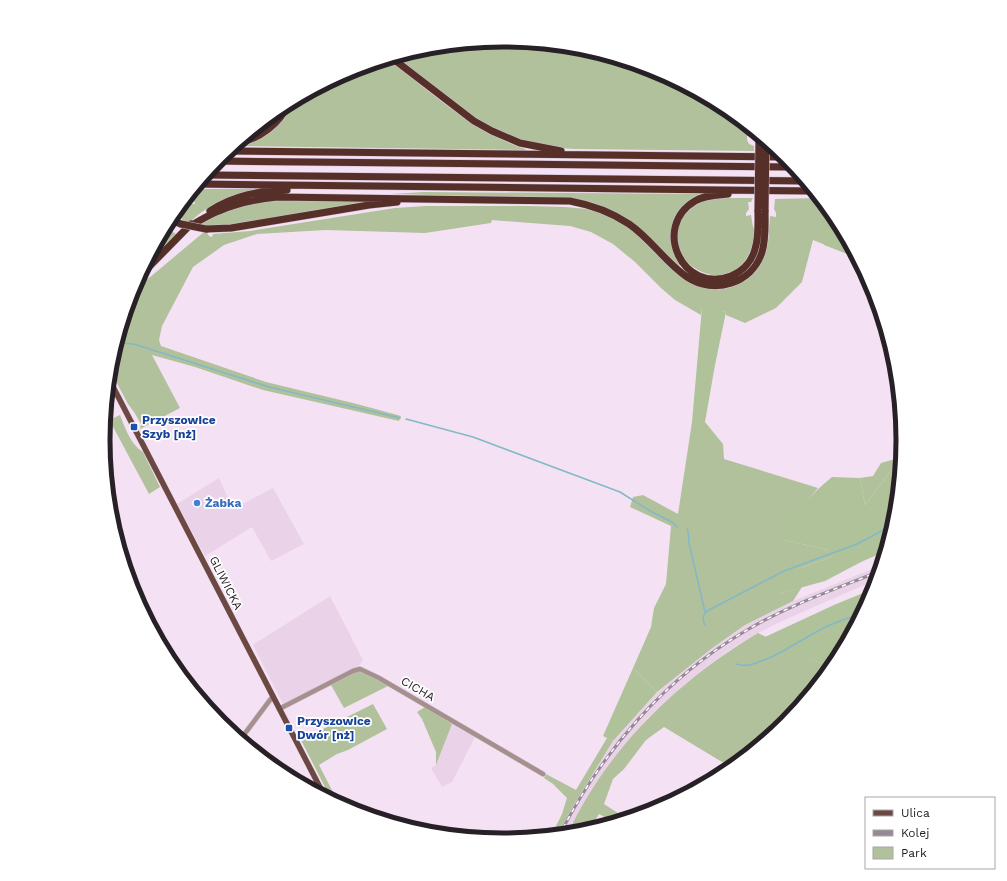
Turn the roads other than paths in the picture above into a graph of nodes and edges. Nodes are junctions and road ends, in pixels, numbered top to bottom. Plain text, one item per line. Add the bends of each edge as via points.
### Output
1 (397, 62) edge
2 (280, 117) edge
3 (250, 140) edge
4 (762, 144) edge
5 (237, 151) edge
6 (593, 155) junction
7 (776, 157) edge
8 (226, 161) edge
9 (786, 167) edge
10 (213, 175) edge
11 (799, 181) edge
12 (205, 184) edge
13 (331, 186) junction
14 (753, 190) junction
15 (807, 191) edge
16 (426, 199) junction
17 (762, 210) junction
18 (176, 222) edge
19 (184, 226) junction
20 (155, 259) edge
21 (113, 387) edge
22 (273, 696) junction
23 (280, 709) junction
24 (243, 735) edge
25 (543, 774) dead end
26 (321, 788) edge

1 - 6 highway via 474,121 500,135 547,149
2 - 3 highway via 273,126
4 - 17 highway, bridge
5 - 6 highway
6 - 7 highway
8 - 9 highway
10 - 11 highway
12 - 13 highway
13 - 14 highway
13 - 19 highway via 239,196
14 - 15 highway
14 - 17 highway via 696,200 684,210 677,222 674,235 678,256 689,269 701,276 716,279 735,274 753,256
16 - 17 highway via 558,200 595,207 607,211 641,233 686,276 700,284 713,286 738,281 755,266 764,244
16 - 19 highway, bridge via 370,205 231,228 206,229
16 - 19 highway via 277,196 234,205
18 - 19 highway
19 - 20 highway
21 - 22 main road, GLIWICKA
22 - 23 main road, GLIWICKA
22 - 24 street
23 - 25 street, CICHA via 360,669
23 - 26 main road, GLIWICKA

